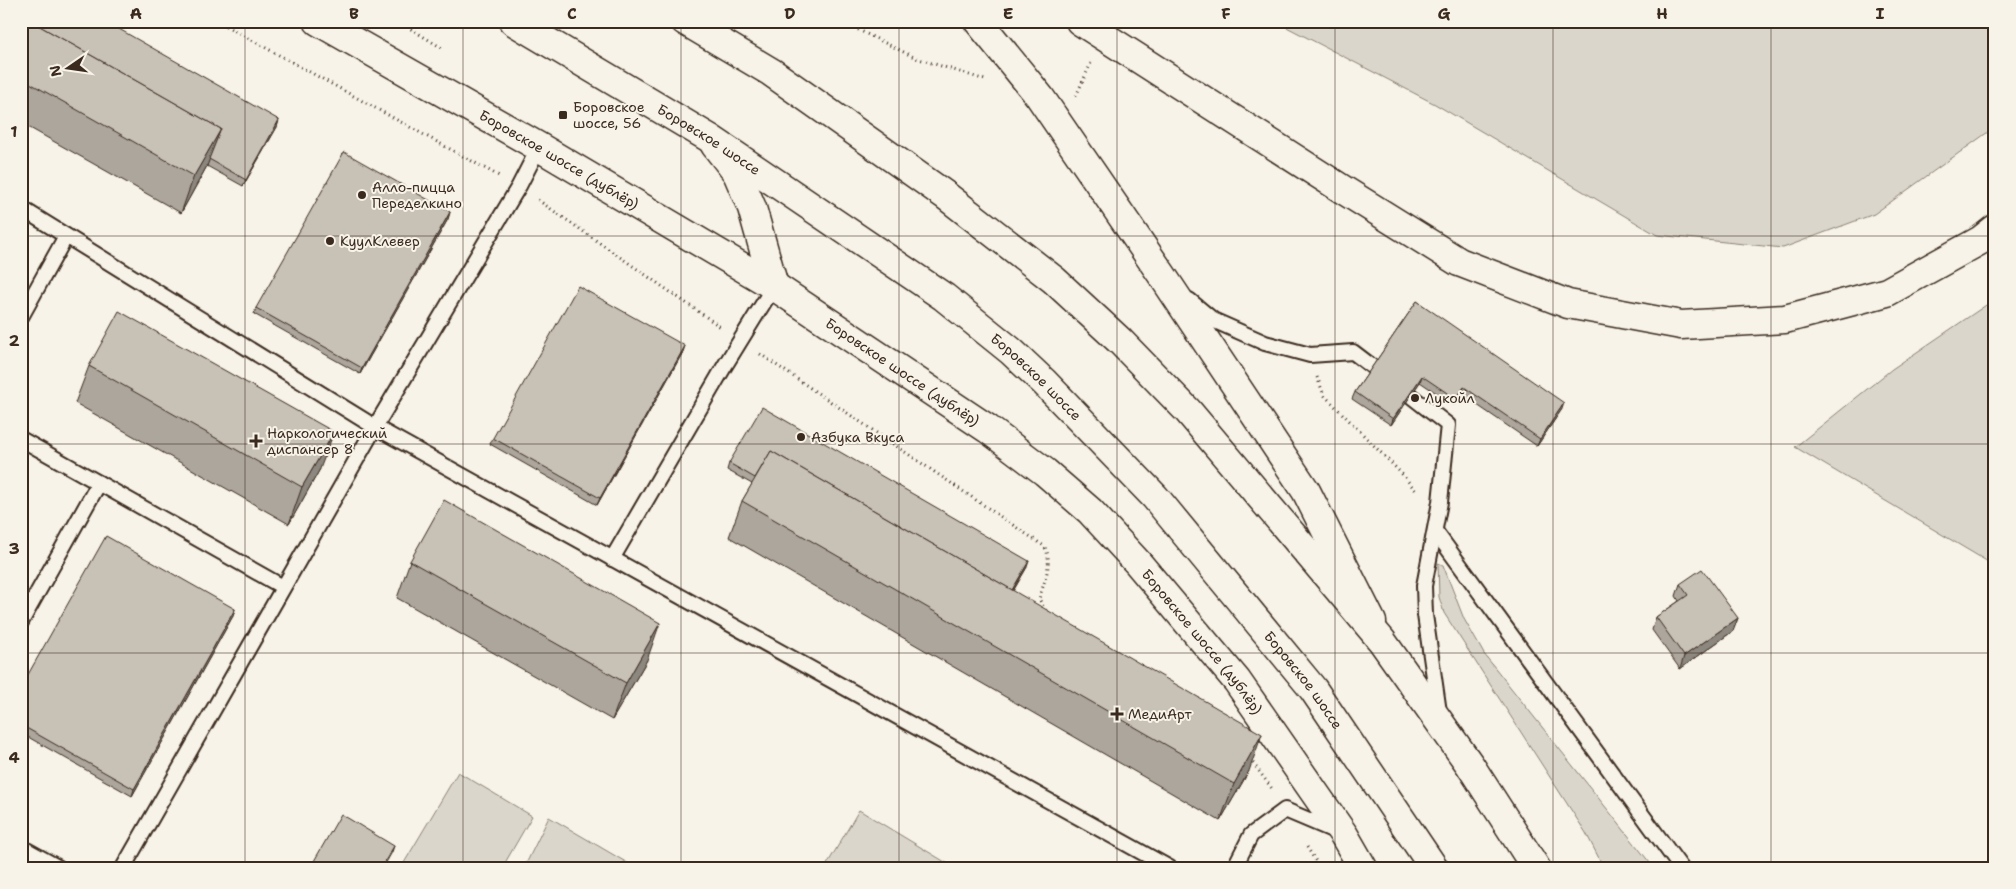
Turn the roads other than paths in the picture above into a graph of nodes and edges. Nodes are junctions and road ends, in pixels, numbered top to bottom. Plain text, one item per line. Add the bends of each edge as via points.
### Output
1 (318, 21) edge
2 (513, 21) edge
3 (685, 21) edge
4 (978, 21) edge
5 (1080, 21) edge
6 (711, 140) junction
7 (540, 147) junction
8 (21, 208) edge
9 (1995, 229) edge
10 (66, 236) junction
11 (1162, 275) junction
12 (774, 286) junction
13 (21, 317) edge
14 (1374, 368) edge
15 (1411, 396) edge
16 (375, 427) junction
17 (21, 439) edge
18 (99, 483) junction
19 (1436, 524) junction
20 (612, 559) junction
21 (284, 587) junction
22 (21, 622) edge
23 (1382, 641) junction
24 (1441, 722) junction
25 (1344, 835) junction
26 (21, 846) edge
27 (59, 868) edge
28 (123, 868) edge
29 (1170, 868) edge
30 (1234, 868) edge
31 (1363, 868) edge
32 (1434, 868) edge
33 (1536, 868) edge
34 (1681, 868) edge

1 - 7 main road, Боровское шоссе (дублёр)
2 - 6 main road, Боровское шоссе
3 - 23 main road via 771,72 945,195 1054,280 1120,341 1188,411
4 - 11 main road via 1040,98
5 - 9 main road via 1459,262 1568,304 1681,325 1784,319 1887,292
6 - 12 main road via 737,173 752,208
6 - 32 main road, Боровское шоссе via 944,296 1044,382 1155,497 1312,689
7 - 12 main road, Боровское шоссе (дублёр)
7 - 16 lane
8 - 10 lane
10 - 13 lane
10 - 16 lane
11 - 14 lane via 1213,320 1236,332 1310,355 1353,352
11 - 23 main road via 1306,491
12 - 20 lane
12 - 25 main road, Боровское шоссе (дублёр) via 988,429 1090,511 1237,681
15 - 19 lane via 1448,425
16 - 20 lane
16 - 21 lane
17 - 18 lane
18 - 21 lane
18 - 22 lane
19 - 24 lane via 1424,586 1425,615
19 - 34 lane
20 - 29 lane
21 - 28 lane
23 - 24 main road
24 - 33 main road
25 - 30 lane via 1285,810 1251,835
25 - 31 main road, Боровское шоссе (дублёр)
26 - 27 lane

